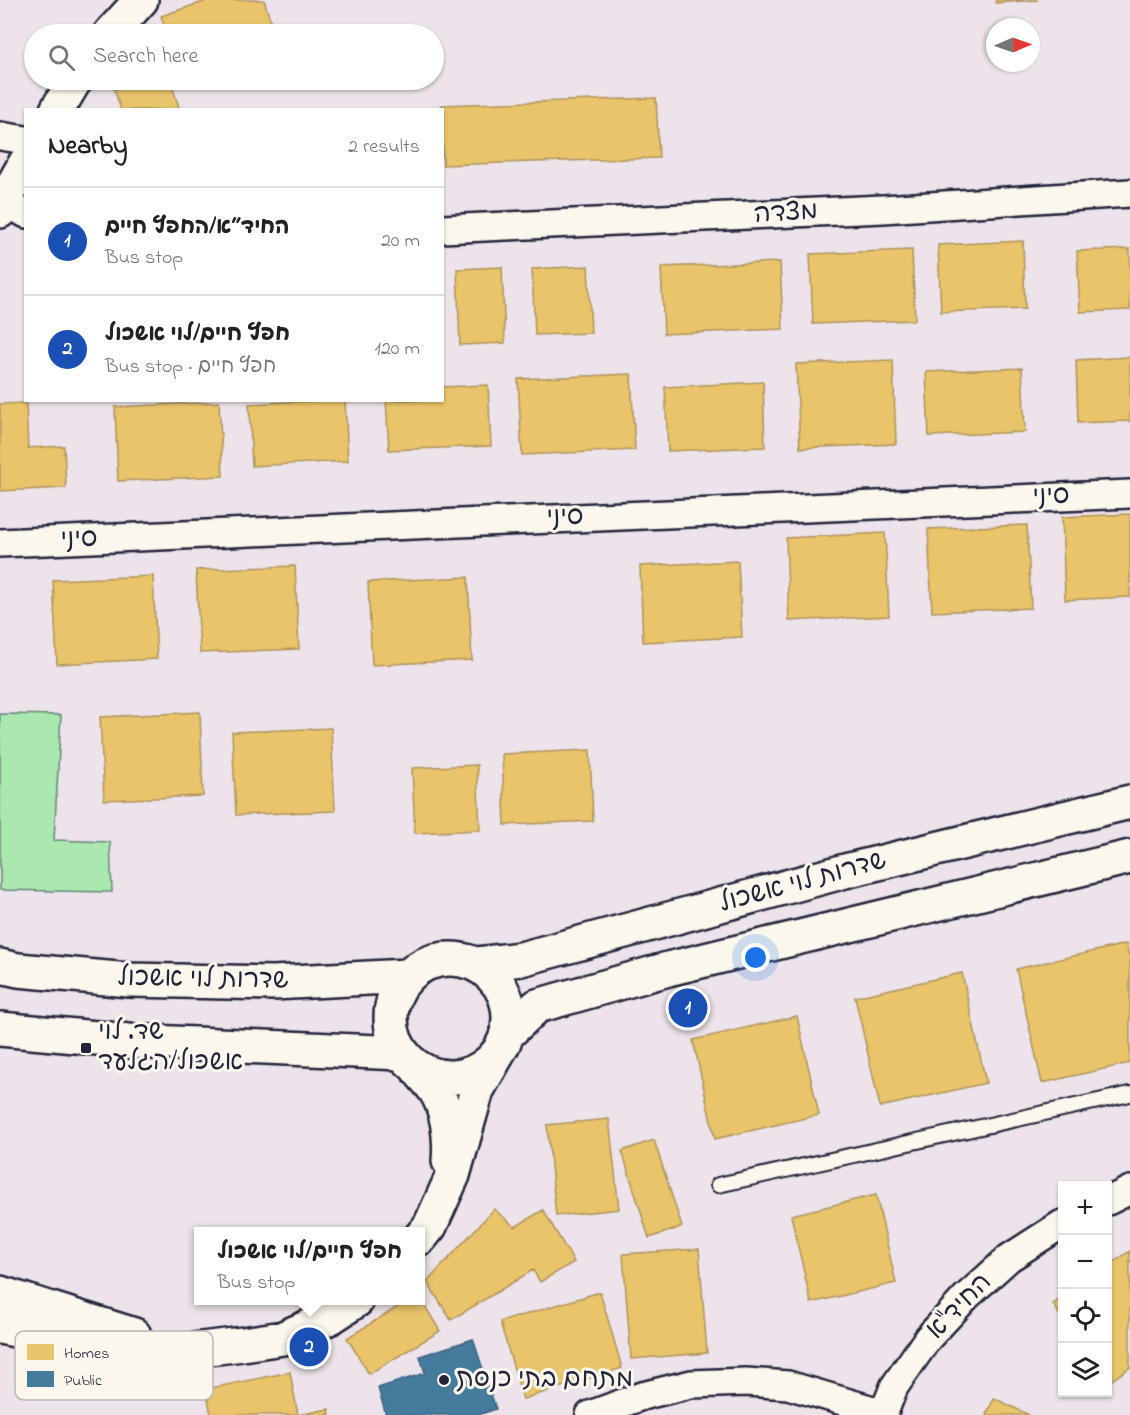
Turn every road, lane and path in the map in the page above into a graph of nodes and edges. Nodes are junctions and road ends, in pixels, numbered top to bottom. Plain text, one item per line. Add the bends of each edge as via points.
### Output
1 (141, 0) edge
2 (119, 24) edge
3 (69, 90) edge
4 (58, 108) edge
5 (0, 136) edge
6 (24, 140) edge
7 (24, 168) edge
8 (1130, 193) edge
9 (10, 209) edge
10 (444, 229) edge
11 (1130, 494) edge
12 (0, 543) edge
13 (1130, 802) edge
14 (1130, 857) edge
15 (477, 964) junction
16 (0, 966) edge
17 (407, 976) junction
18 (0, 1029) edge
19 (503, 1043) junction
20 (409, 1060) junction
21 (1130, 1094) edge
22 (718, 1185) dead end
23 (446, 1190) junction
24 (1130, 1190) edge
25 (1112, 1199) edge
26 (1058, 1227) edge
27 (425, 1232) edge
28 (0, 1293) edge
29 (349, 1305) edge
30 (0, 1327) edge
31 (21, 1331) edge
32 (122, 1331) edge
33 (213, 1344) edge
34 (243, 1344) junction
35 (213, 1348) edge
36 (883, 1414) edge
37 (592, 1415) edge

1 - 2 main road
3 - 4 main road
5 - 6 street
7 - 9 main road
8 - 10 street, מצדה via 883,209
11 - 12 street, סיני
13 - 15 main road, שדרות לוי אשכול via 845,871 521,959
14 - 19 main road, שדרות לוי אשכול via 668,969 537,1006
15 - 17 main road via 459,958 440,959
15 - 19 main road via 494,977 504,994 509,1014
16 - 17 main road, שדרות לוי אשכול via 129,980 273,983
17 - 20 main road via 395,993 390,1013 392,1034
18 - 20 main road
19 - 20 main road via 486,1066 469,1075 433,1076
19 - 23 main road via 477,1090
20 - 23 main road via 435,1091 446,1118 450,1150
21 - 22 lane
23 - 27 main road
24 - 25 street
26 - 36 street, החיד"א via 1009,1258 966,1297 928,1338 894,1387
28 - 32 main road
29 - 34 main road via 283,1338
30 - 31 main road
33 - 34 main road
34 - 35 main road
36 - 37 street via 788,1385 746,1382 691,1384 642,1395

